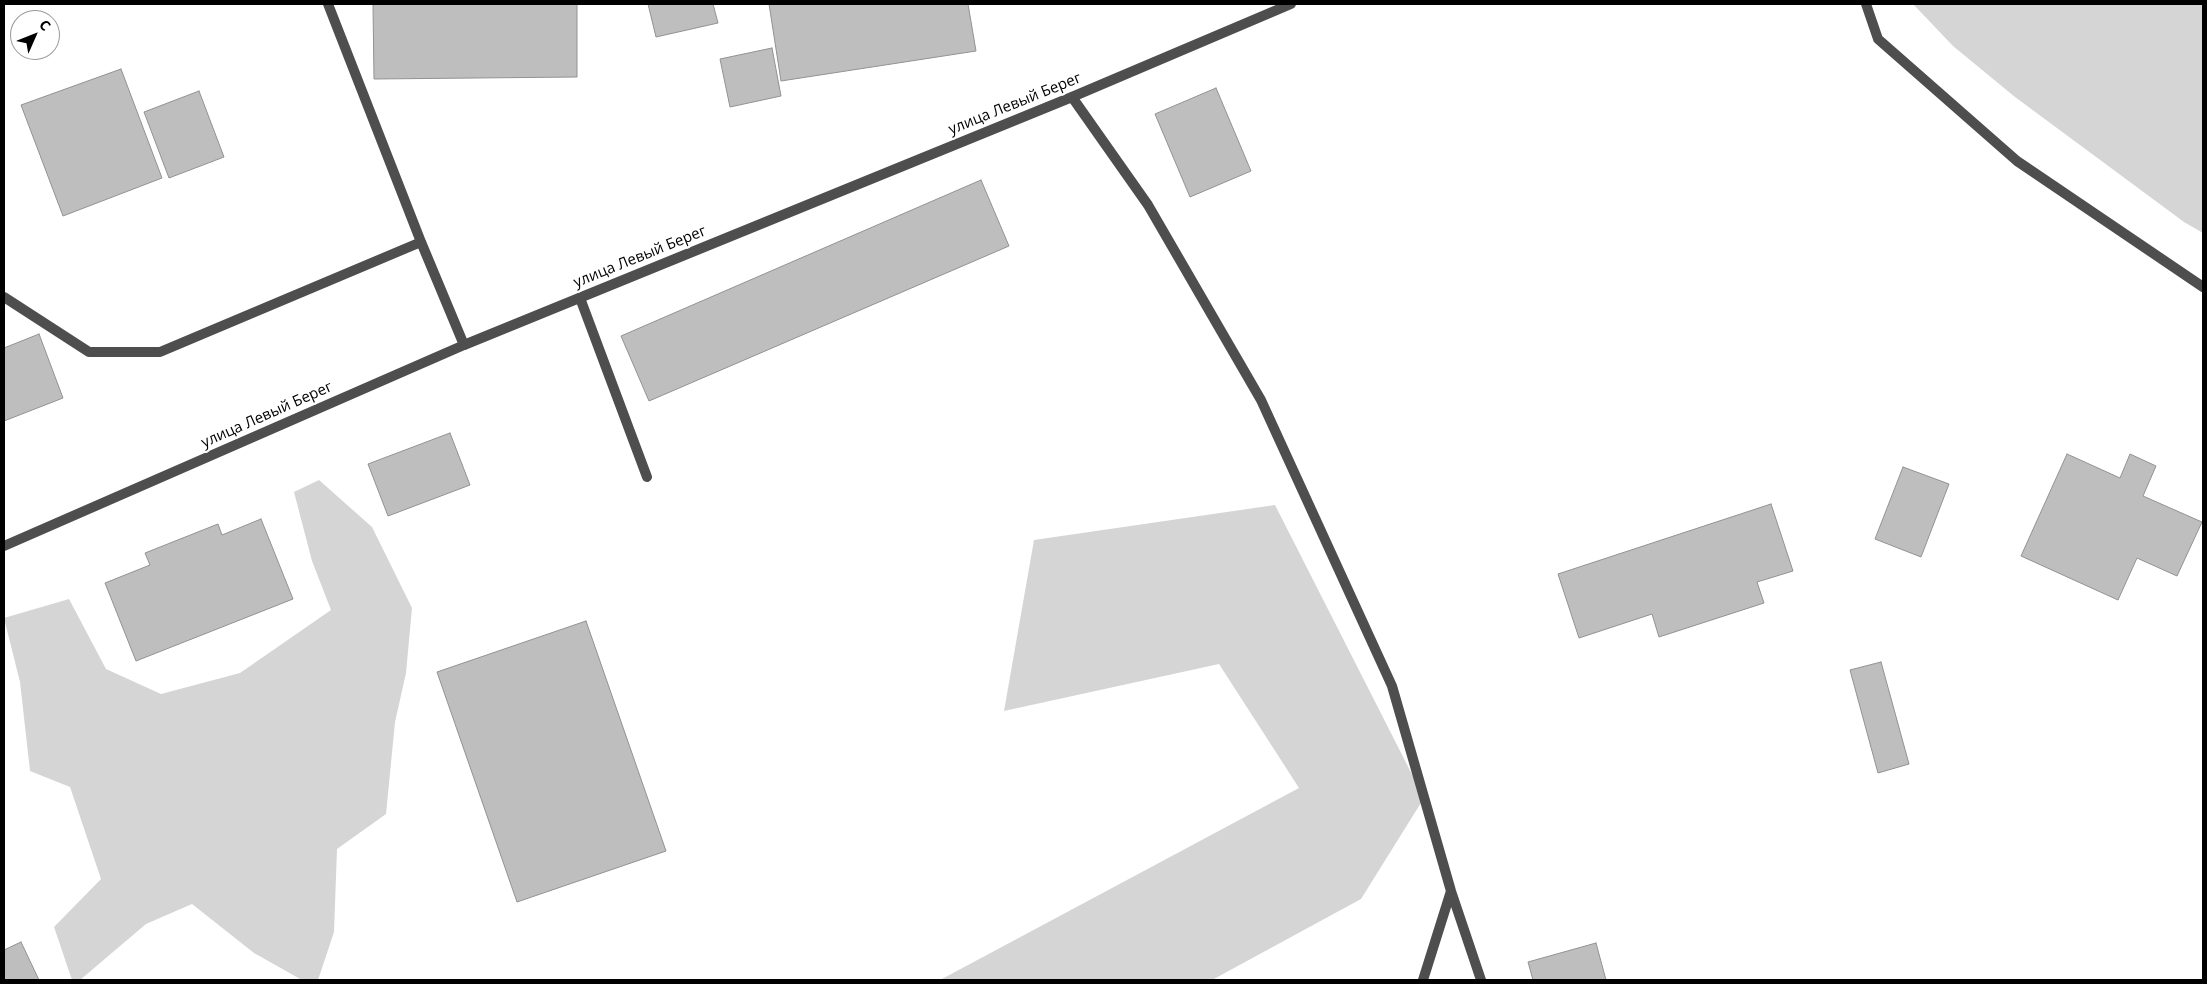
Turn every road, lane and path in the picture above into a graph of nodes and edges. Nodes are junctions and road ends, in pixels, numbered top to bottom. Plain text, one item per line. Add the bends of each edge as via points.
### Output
1 (328, 4) edge
2 (1291, 4) edge
3 (1866, 4) edge
4 (1072, 97) junction
5 (421, 242) junction
6 (2203, 287) edge
7 (4, 297) edge
8 (580, 298) junction
9 (464, 345) junction
10 (647, 477) dead end
11 (4, 546) edge
12 (1450, 891) junction
13 (1423, 980) edge
14 (1481, 980) edge

1 - 5 street
2 - 4 street, улица Левый Берег
3 - 6 street via 1878,39 2017,161
4 - 8 street, улица Левый Берег
4 - 12 street via 1148,206 1261,400 1392,686
5 - 7 street via 160,352 90,352
5 - 9 street
8 - 9 street, улица Левый Берег
8 - 10 street
9 - 11 street, улица Левый Берег
12 - 13 street
12 - 14 street

